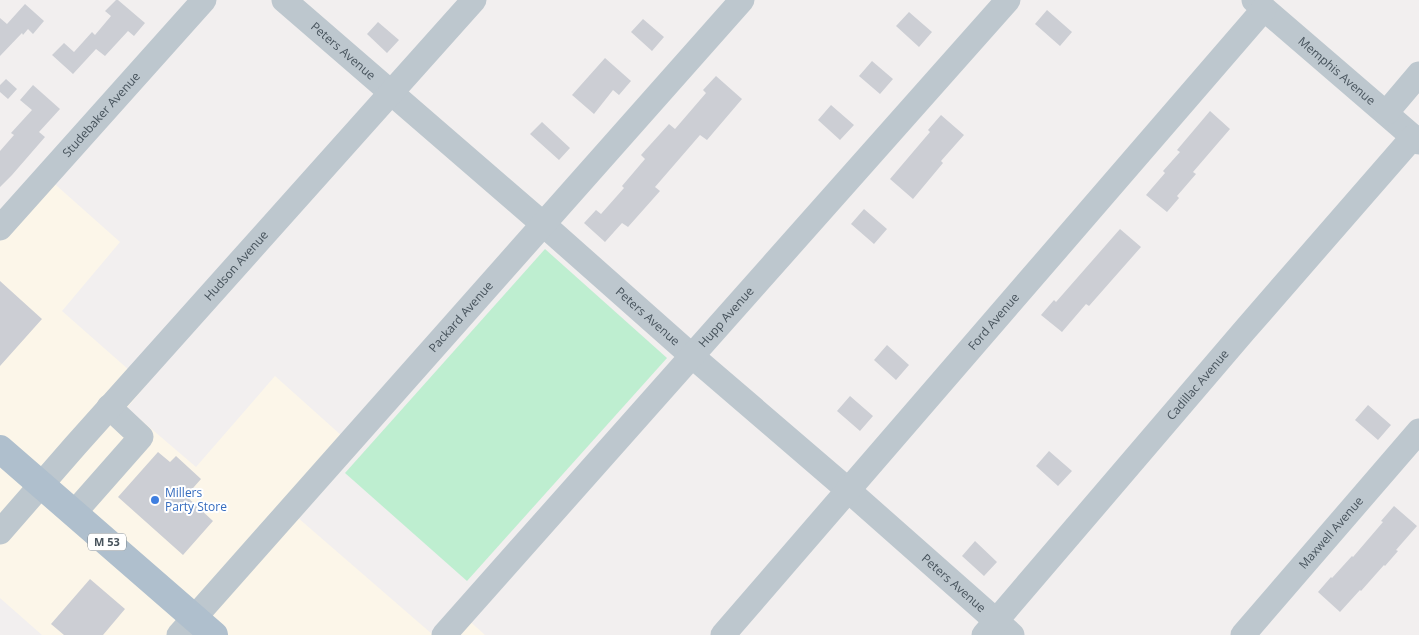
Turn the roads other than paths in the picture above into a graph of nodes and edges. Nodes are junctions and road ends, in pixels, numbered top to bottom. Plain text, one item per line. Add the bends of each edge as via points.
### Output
1 (204, 0) edge
2 (284, 0) edge
3 (474, 0) edge
4 (742, 0) edge
5 (1008, 0) edge
6 (1259, 5) edge
7 (1419, 74) edge
8 (391, 93) junction
9 (1386, 113) junction
10 (1416, 140) edge
11 (543, 224) junction
12 (0, 228) edge
13 (692, 356) junction
14 (109, 407) junction
15 (1419, 431) edge
16 (0, 449) edge
17 (41, 485) junction
18 (848, 490) junction
19 (74, 513) junction
20 (0, 532) edge
21 (196, 629) edge
22 (997, 630) edge
23 (444, 635) edge
24 (723, 635) edge
25 (1243, 635) edge

1 - 12 street, Studebaker Avenue
2 - 8 street, Peters Avenue
3 - 8 street, Hudson Avenue
4 - 11 street, Packard Avenue
5 - 13 street, Hupp Avenue
6 - 9 street, Memphis Avenue
6 - 18 street, Ford Avenue
7 - 9 street
8 - 11 street, Peters Avenue
8 - 14 street, Hudson Avenue
9 - 10 street, Memphis Avenue
10 - 22 street, Cadillac Avenue via 1244,331
11 - 13 street, Peters Avenue
11 - 21 street, Packard Avenue
13 - 18 street, Peters Avenue
13 - 23 street, Hupp Avenue
14 - 17 street, Hudson Avenue
14 - 19 street via 141,437
15 - 25 street, Maxwell Avenue
16 - 17 main road, M 53
17 - 19 main road, M 53
17 - 20 street, Hudson Avenue
18 - 22 street, Peters Avenue
18 - 24 street, Ford Avenue
19 - 21 main road, M 53

